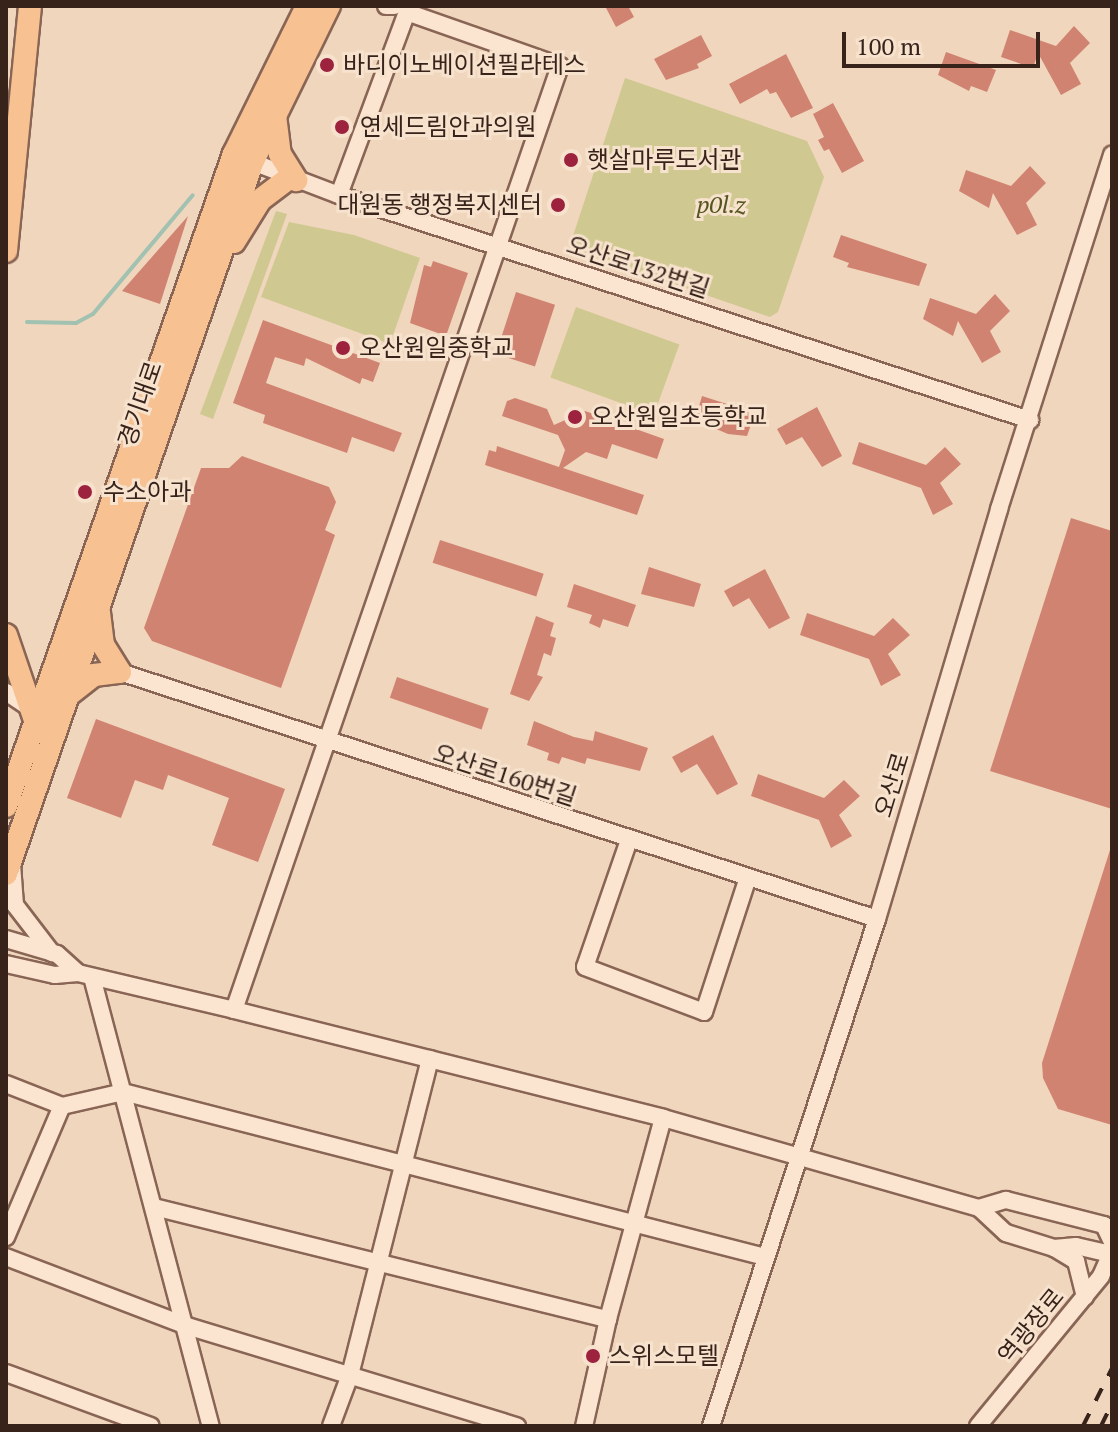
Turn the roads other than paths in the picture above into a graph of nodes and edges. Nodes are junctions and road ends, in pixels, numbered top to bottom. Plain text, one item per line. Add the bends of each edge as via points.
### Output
1 (30, 6) edge
2 (307, 6) edge
3 (329, 6) edge
4 (386, 6) edge
5 (400, 8) edge
6 (275, 115) junction
7 (1112, 155) edge
8 (243, 159) junction
9 (10, 171) edge
10 (292, 179) junction
11 (339, 195) junction
12 (498, 247) junction
13 (6, 251) edge
14 (209, 285) junction
15 (1030, 420) junction
16 (98, 605) junction
17 (6, 635) edge
18 (120, 672) junction
19 (6, 692) edge
20 (67, 696) junction
21 (32, 715) junction
22 (325, 742) junction
23 (49, 748) junction
24 (6, 806) edge
25 (629, 840) junction
26 (9, 866) edge
27 (748, 877) junction
28 (877, 919) junction
29 (6, 939) edge
30 (52, 953) junction
31 (6, 964) edge
32 (85, 975) junction
33 (234, 1010) junction
34 (430, 1059) junction
35 (6, 1084) edge
36 (123, 1092) junction
37 (62, 1106) junction
38 (663, 1118) junction
39 (797, 1155) junction
40 (403, 1164) junction
41 (154, 1207) junction
42 (979, 1208) junction
43 (634, 1222) junction
44 (6, 1237) edge
45 (1054, 1248) junction
46 (1112, 1249) edge
47 (6, 1257) edge
48 (765, 1257) junction
49 (378, 1265) junction
50 (1085, 1297) junction
51 (608, 1319) junction
52 (187, 1326) junction
53 (6, 1373) edge
54 (350, 1375) junction
55 (151, 1426) edge
56 (211, 1426) edge
57 (331, 1426) edge
58 (517, 1426) edge
59 (584, 1426) edge
60 (711, 1426) edge
61 (978, 1426) edge

1 - 9 main road
2 - 8 main road, 경기대로
3 - 6 main road, 경기대로
4 - 5 street
5 - 11 street
5 - 12 street via 560,66
6 - 8 main road, 경기대로
6 - 10 main road via 280,154
7 - 15 street, 오산로
8 - 10 street, 오산로132번길
8 - 14 main road, 경기대로
8 - 21 main road, 경기대로
9 - 13 main road
10 - 11 street, 오산로132번길
10 - 14 main road via 260,200
11 - 12 street, 오산로132번길
12 - 15 street, 오산로132번길
12 - 22 street
14 - 16 main road, 경기대로
15 - 28 street, 오산로
16 - 18 main road via 103,645
16 - 20 main road, 경기대로
17 - 21 main road
18 - 20 main road via 94,675
18 - 22 street, 오산로160번길
19 - 21 street
20 - 23 main road, 경기대로
21 - 23 main road
21 - 24 main road, 경기대로
22 - 25 street, 오산로160번길
22 - 33 street
23 - 26 main road, 경기대로
25 - 27 street, 오산로160번길
25 - 27 street via 585,967 704,1012
26 - 30 street via 15,905
27 - 28 street, 오산로160번길
28 - 39 street, 오산로
29 - 30 street
30 - 32 street
31 - 32 street via 55,975
32 - 33 street
32 - 36 street
33 - 34 street
34 - 38 street
34 - 40 street
35 - 37 street
36 - 37 street
36 - 40 street
36 - 41 street
37 - 44 street
38 - 39 street
38 - 43 street
39 - 42 street
39 - 48 street, 오산로
40 - 43 street
40 - 49 street
41 - 49 street
41 - 52 street
42 - 45 street via 1006,1233
42 - 46 street via 1006,1200 1104,1225
43 - 48 street
43 - 51 street
45 - 46 street
45 - 50 street via 1076,1261
46 - 50 street, 역광장로
47 - 52 street
48 - 60 street, 오산로
49 - 51 street
49 - 54 street
50 - 61 street, 역광장로
51 - 59 street
52 - 54 street
52 - 56 street
53 - 55 street
54 - 57 street
54 - 58 street

